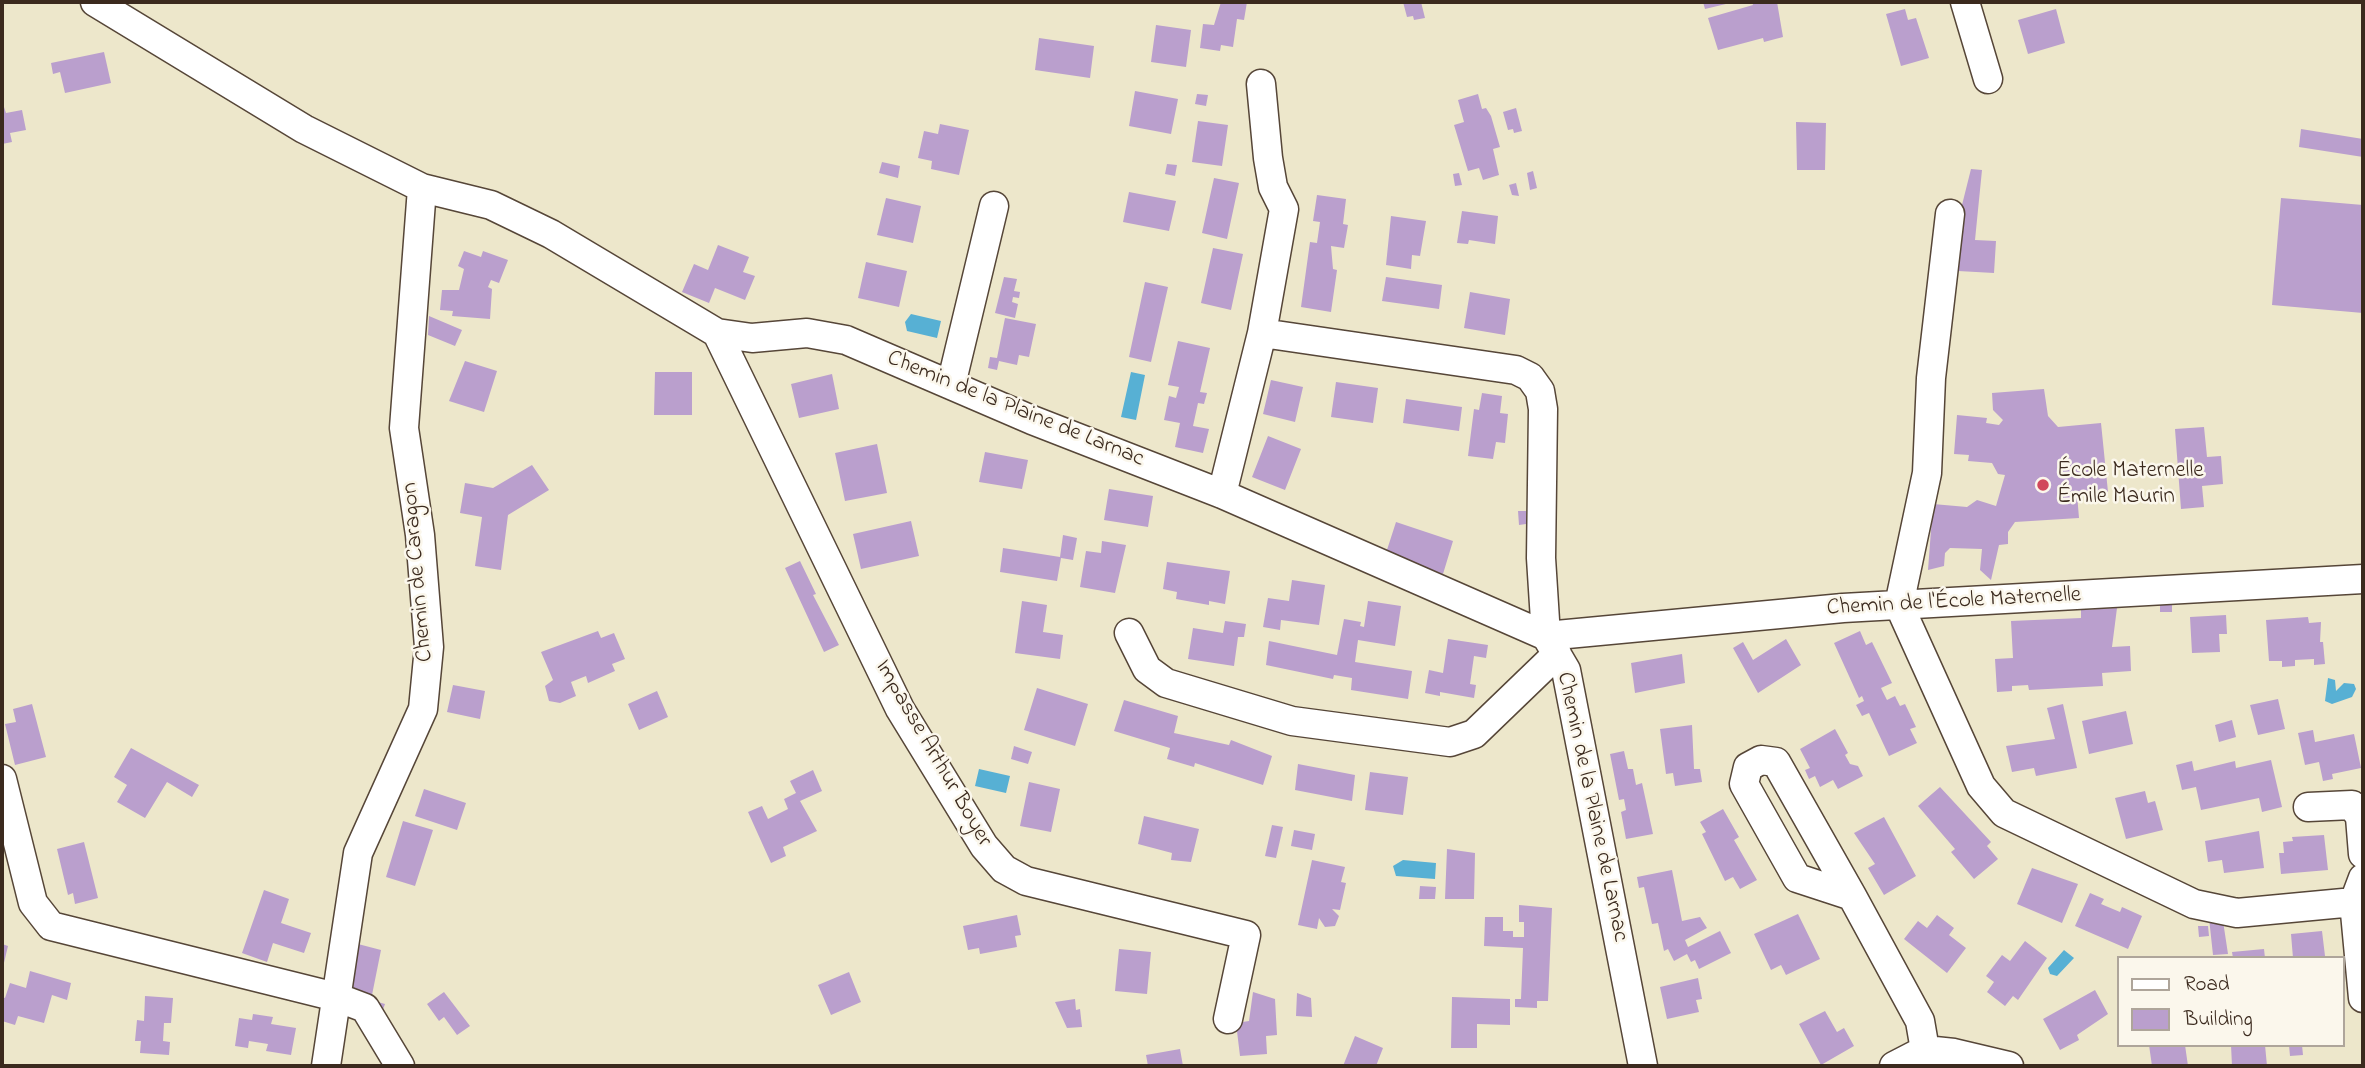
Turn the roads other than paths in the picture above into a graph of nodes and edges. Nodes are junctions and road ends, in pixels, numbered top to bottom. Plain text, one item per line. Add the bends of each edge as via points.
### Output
1 (95, 2) edge
2 (1965, 2) edge
3 (1988, 79) dead end
4 (1261, 84) dead end
5 (422, 188) junction
6 (994, 206) dead end
7 (1950, 214) dead end
8 (717, 333) junction
9 (1262, 333) junction
10 (951, 385) junction
11 (1222, 494) junction
12 (2363, 579) edge
13 (1899, 605) junction
14 (1129, 633) dead end
15 (1551, 645) junction
16 (2, 779) edge
17 (2308, 807) dead end
18 (2363, 854) edge
19 (2359, 890) edge
20 (1852, 896) junction
21 (336, 997) junction
22 (2363, 998) edge
23 (1228, 1019) dead end
24 (1925, 1050) junction
25 (326, 1066) edge
26 (400, 1066) edge
27 (1643, 1066) edge
28 (1894, 1066) edge
29 (2009, 1066) edge

1 - 5 street, Chemin de la Plaine de Larnac via 304,129
2 - 3 street
4 - 9 street via 1273,187 1284,209
5 - 8 street, Chemin de la Plaine de Larnac via 491,205 539,228
5 - 21 street, Chemin de Caragon via 404,428 420,535 429,647 423,709 358,853
6 - 10 street
7 - 13 street via 1931,379 1927,473
8 - 10 street, Chemin de la Plaine de Larnac via 752,338 807,333 846,340
8 - 23 street, Impasse Arthur Boyer via 900,709 984,846 1004,869 1026,881 1246,935
9 - 11 street
9 - 15 street via 1516,370 1530,377 1540,391 1543,409 1541,545
10 - 11 street, Chemin de la Plaine de Larnac
11 - 15 street, Chemin de la Plaine de Larnac
12 - 13 street, Chemin de l'École Maternelle
13 - 15 street, Chemin de l'École Maternelle
13 - 19 street via 1982,786 2015,820 2194,904 2237,914
14 - 15 street via 1147,669 1166,683 1292,721 1450,742 1474,734
15 - 27 street, Chemin de la Plaine de Larnac via 1566,670
16 - 21 street via 33,903 51,926
17 - 18 street via 2352,805 2360,817
19 - 22 street
20 - 20 street via 1776,762 1761,760 1748,767 1744,784 1797,878
20 - 24 street via 1920,1021
21 - 25 street, Chemin de Caragon
21 - 26 street via 365,1008
24 - 28 street
24 - 29 street

